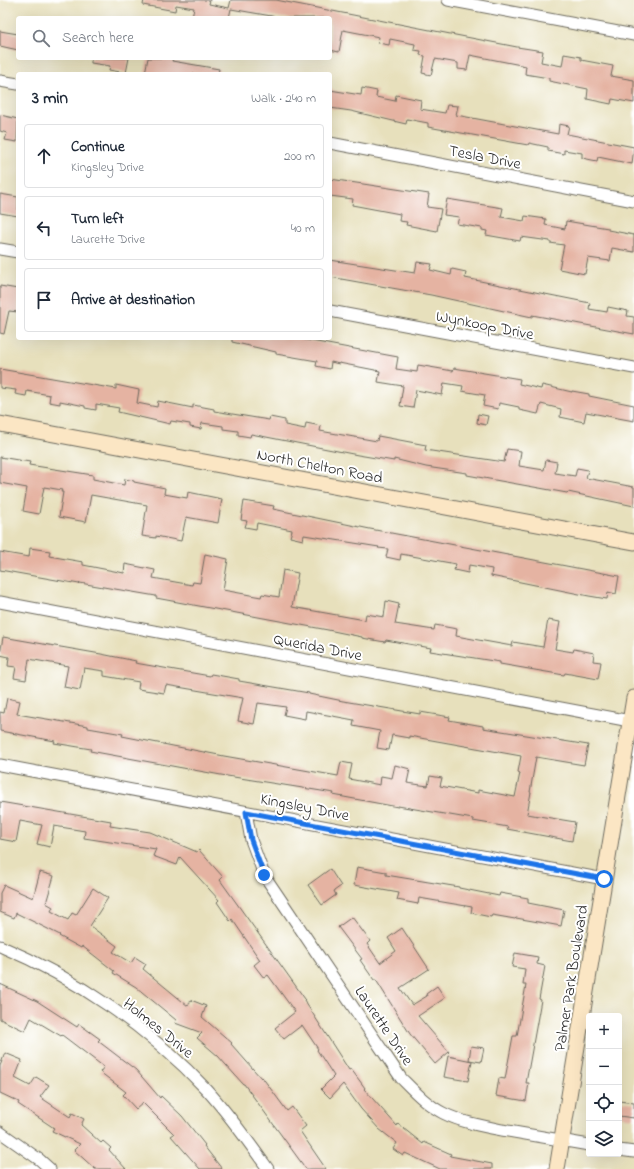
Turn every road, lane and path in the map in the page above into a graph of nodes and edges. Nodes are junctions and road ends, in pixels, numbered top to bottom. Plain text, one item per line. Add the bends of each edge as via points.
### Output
1 (448, 0) edge
2 (634, 36) edge
3 (0, 81) edge
4 (16, 84) edge
5 (332, 143) edge
6 (634, 201) edge
7 (0, 249) edge
8 (16, 252) edge
9 (332, 311) edge
10 (634, 368) edge
11 (0, 424) edge
12 (634, 542) edge
13 (0, 602) edge
14 (634, 698) edge
15 (630, 721) junction
16 (0, 765) edge
17 (246, 812) junction
18 (604, 879) junction
19 (0, 946) edge
20 (0, 1132) edge
21 (561, 1141) junction
22 (586, 1145) edge
23 (622, 1150) edge
24 (634, 1152) edge
25 (50, 1169) edge
26 (268, 1169) edge
27 (557, 1169) edge

1 - 2 street
3 - 4 street
5 - 6 street, Tesla Drive
7 - 8 street
9 - 10 street, Wynkoop Drive
11 - 12 main road, North Chelton Road
13 - 15 street, Querida Drive
14 - 15 main road, Palmer Park Boulevard
15 - 18 main road, Palmer Park Boulevard
16 - 17 street, Kingsley Drive
17 - 18 street, Kingsley Drive
17 - 21 street, Laurette Drive via 251,840 264,875 401,1078 428,1104 456,1119
18 - 21 main road, Palmer Park Boulevard
19 - 26 street, Holmes Drive via 55,972 103,1002 161,1047 211,1095 237,1125
20 - 25 street
21 - 22 street, Laurette Drive
21 - 27 main road, Palmer Park Boulevard
23 - 24 street

